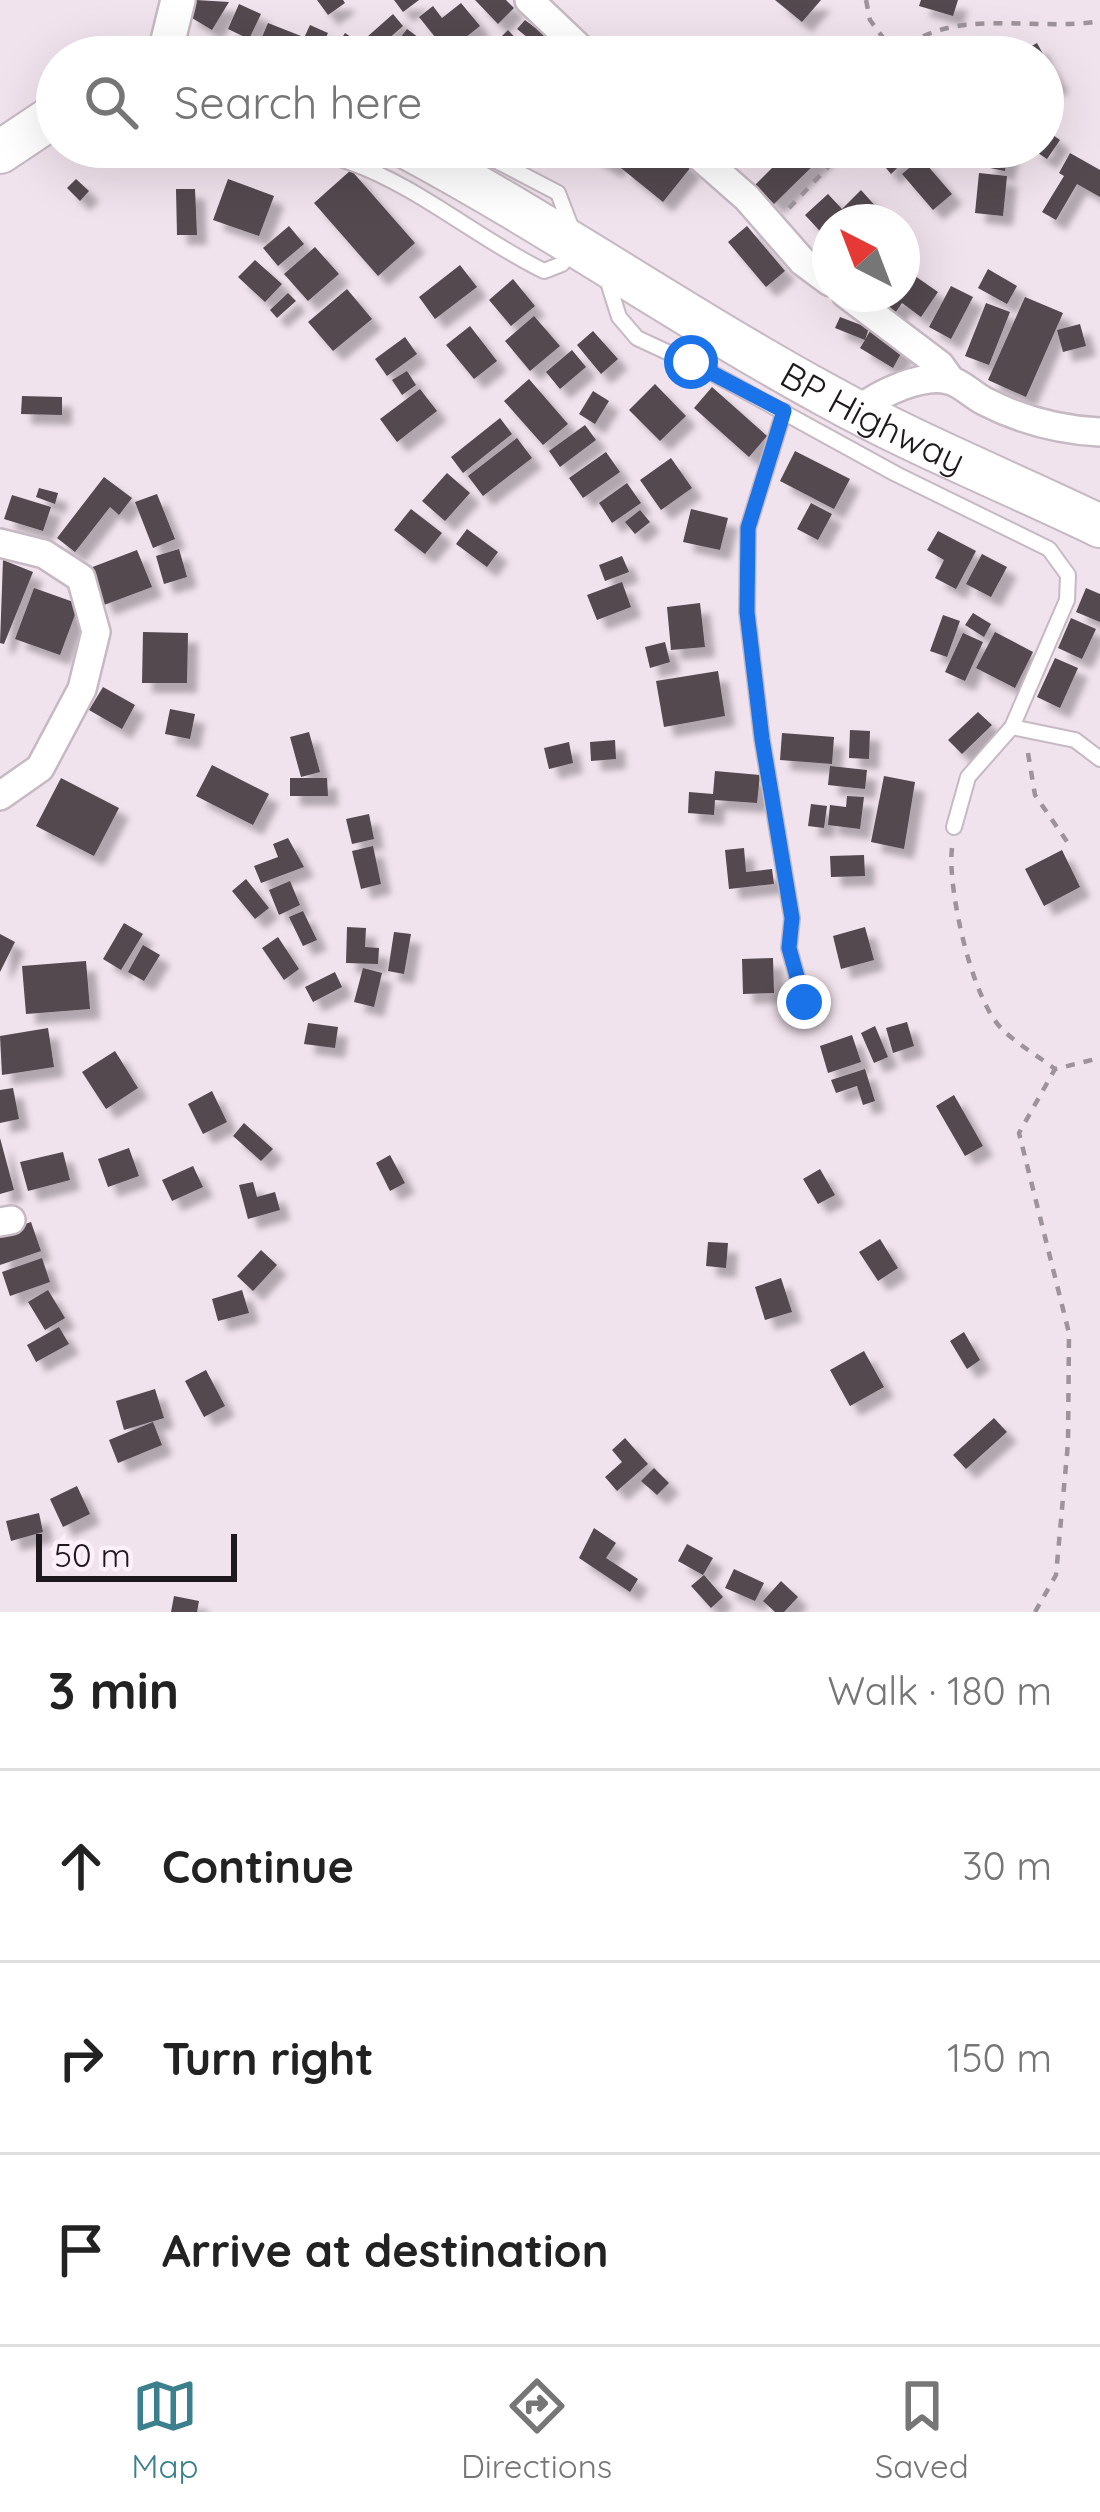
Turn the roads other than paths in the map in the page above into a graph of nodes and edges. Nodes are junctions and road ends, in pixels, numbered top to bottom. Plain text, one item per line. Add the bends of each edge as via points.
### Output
1 (178, 0) edge
2 (529, 0) edge
3 (169, 36) edge
4 (567, 36) edge
5 (36, 128) edge
6 (0, 152) edge
7 (362, 168) edge
8 (446, 168) edge
9 (713, 168) edge
10 (589, 251) junction
11 (812, 269) edge
12 (870, 312) edge
13 (950, 380) junction
14 (784, 411) junction
15 (857, 411) junction
16 (1100, 431) edge
17 (1100, 526) edge
18 (0, 543) edge
19 (1012, 728) junction
20 (1100, 759) edge
21 (0, 796) edge
22 (954, 827) road end
23 (804, 1002) dead end

1 - 3 street
2 - 4 street
5 - 6 highway
7 - 10 lane via 544,271
8 - 10 highway, BP Highway
9 - 11 street
10 - 14 lane via 637,338
10 - 15 highway, BP Highway
12 - 13 street
13 - 15 street via 920,381
13 - 16 street via 1029,420
14 - 19 lane via 1048,550 1068,575 1067,600
14 - 23 lane via 748,528 747,612 792,918 789,948
15 - 17 highway, BP Highway
18 - 21 street via 44,554 81,578 96,632 82,689 40,768
19 - 20 lane via 1075,740
19 - 22 lane via 968,777

